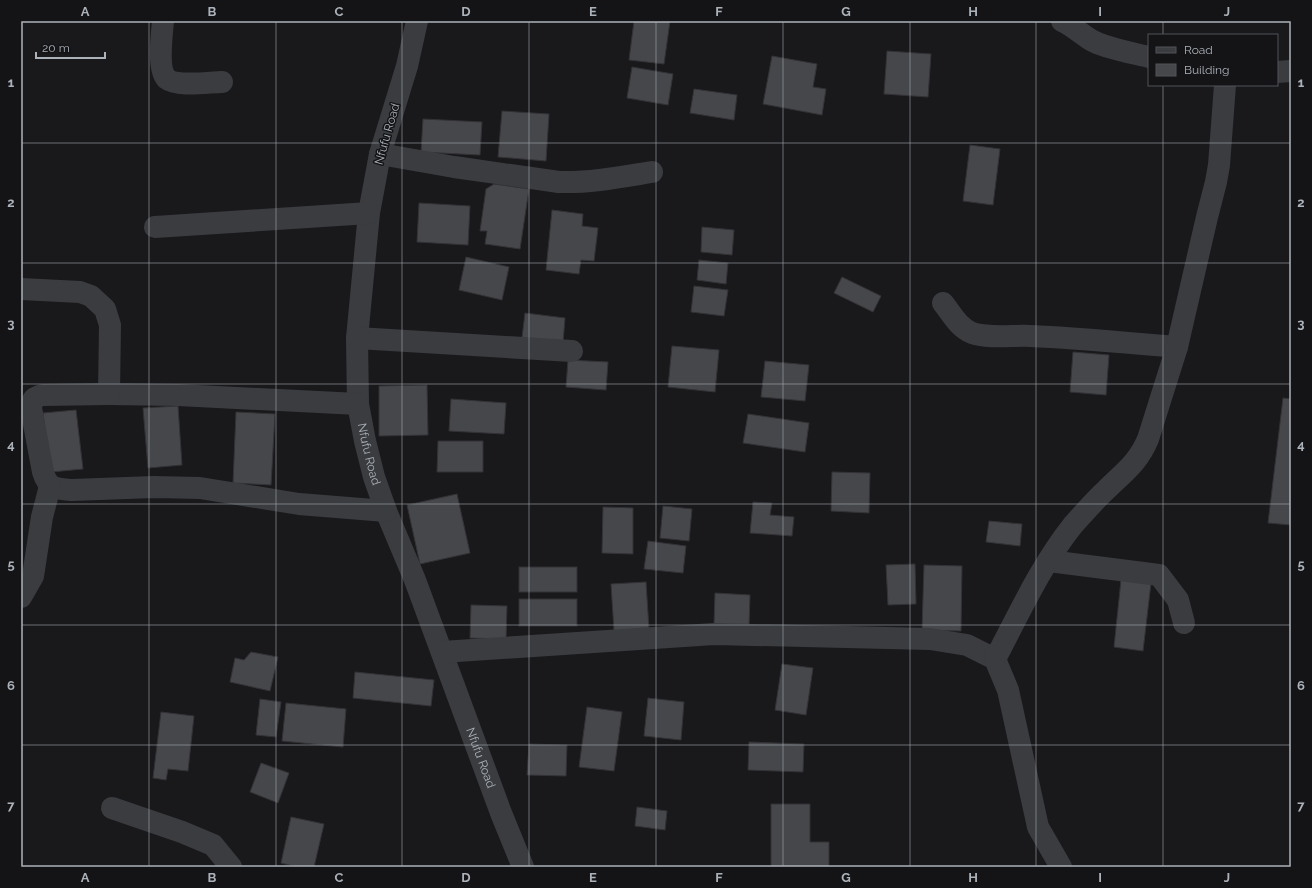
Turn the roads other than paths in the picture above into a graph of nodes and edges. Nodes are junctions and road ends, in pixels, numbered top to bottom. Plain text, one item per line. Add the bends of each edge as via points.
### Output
1 (163, 21) edge
2 (417, 21) edge
3 (1062, 21) edge
4 (1148, 57) edge
5 (1291, 71) edge
6 (1278, 72) edge
7 (222, 82) dead end
8 (1225, 86) edge
9 (380, 154) junction
10 (652, 172) dead end
11 (368, 213) junction
12 (155, 227) dead end
13 (21, 289) edge
14 (943, 303) dead end
15 (357, 338) junction
16 (1177, 347) junction
17 (572, 351) dead end
18 (109, 394) junction
19 (358, 404) junction
20 (50, 486) junction
21 (386, 511) junction
22 (1049, 561) junction
23 (21, 597) edge
24 (1184, 623) dead end
25 (442, 652) junction
26 (995, 659) junction
27 (112, 808) dead end
28 (231, 867) edge
29 (523, 867) edge
30 (1061, 867) edge

1 - 7 street via 161,64 165,76 182,83
2 - 9 street, Nfufu Road via 407,66
3 - 4 street via 1092,41
5 - 6 street
8 - 16 street via 1216,182
9 - 10 street via 559,182 615,178
9 - 11 street, Nfufu Road
11 - 12 street
11 - 15 street, Nfufu Road
13 - 18 street via 80,292 91,296 105,309 110,325
14 - 16 street via 960,326 972,333 986,336 1090,339
15 - 17 street
15 - 19 street, Nfufu Road
16 - 22 street via 1143,449 1135,462 1091,504
18 - 19 street
18 - 20 street via 43,395 32,400 31,408 43,472
19 - 21 street, Nfufu Road via 374,477
20 - 21 street via 72,490 200,488 299,504
20 - 23 street via 42,517 33,576
21 - 25 street, Nfufu Road
22 - 24 street via 1160,575 1178,600
22 - 26 street
25 - 26 street via 714,634 930,639 967,645
25 - 29 street, Nfufu Road
26 - 30 street via 1008,690 1038,828
27 - 28 street via 213,845

